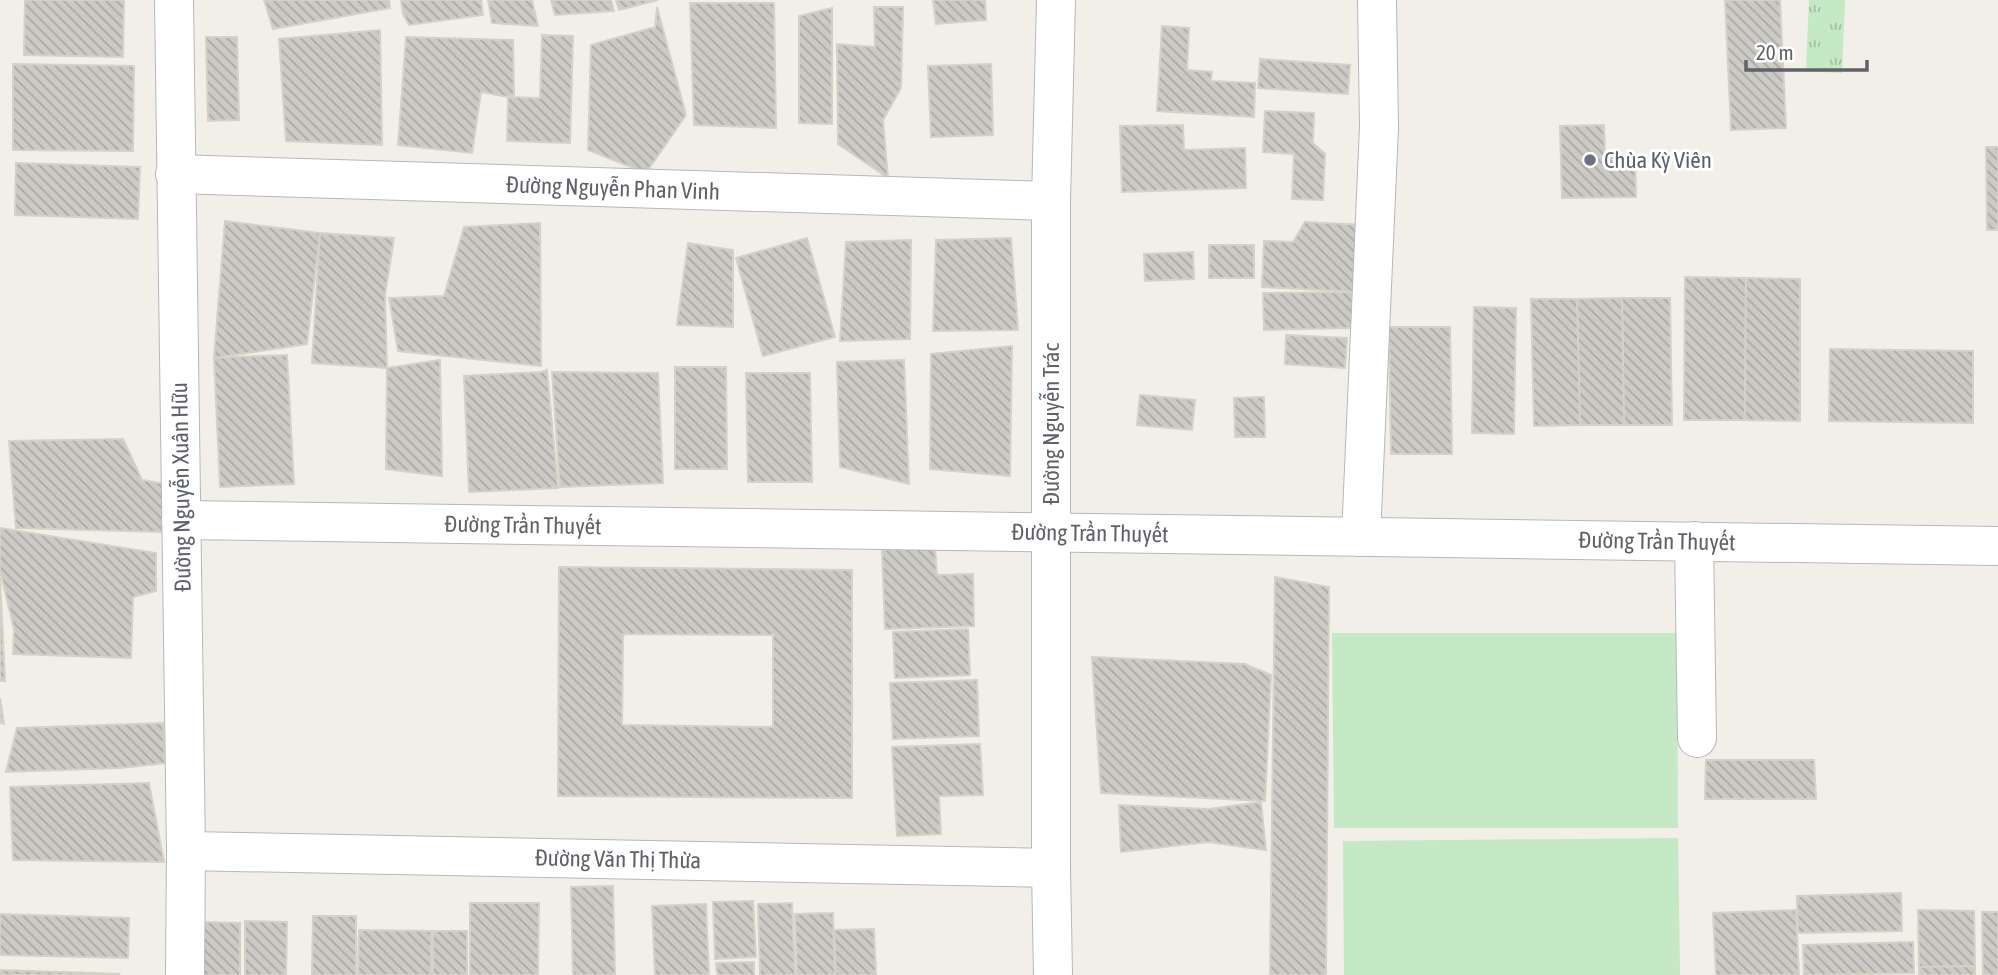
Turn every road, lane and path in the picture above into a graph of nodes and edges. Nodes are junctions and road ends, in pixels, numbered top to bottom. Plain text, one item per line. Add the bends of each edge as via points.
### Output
1 (174, 0) edge
2 (1056, 0) edge
3 (1377, 0) edge
4 (175, 174) junction
5 (1051, 201) junction
6 (181, 520) junction
7 (1051, 532) junction
8 (1361, 537) junction
9 (1694, 541) junction
10 (1998, 545) edge
11 (1697, 738) dead end
12 (186, 850) junction
13 (1051, 868) junction
14 (185, 975) edge
15 (1053, 975) edge

1 - 4 street, Đường Nguyễn Xuân Hữu
2 - 5 street, Đường Nguyễn Trác
3 - 8 street via 1379,127
4 - 5 street, Đường Nguyễn Phan Vinh
4 - 6 street, Đường Nguyễn Xuân Hữu
5 - 7 street, Đường Nguyễn Trác
6 - 7 street, Đường Trần Thuyết
6 - 12 street, Đường Nguyễn Xuân Hữu
7 - 8 street, Đường Trần Thuyết
7 - 13 street, Đường Nguyễn Trác
8 - 9 street, Đường Trần Thuyết
9 - 10 street, Đường Trần Thuyết
9 - 11 street
12 - 13 street, Đường Văn Thị Thừa
12 - 14 street, Đường Nguyễn Xuân Hữu
13 - 15 street, Đường Nguyễn Trác

